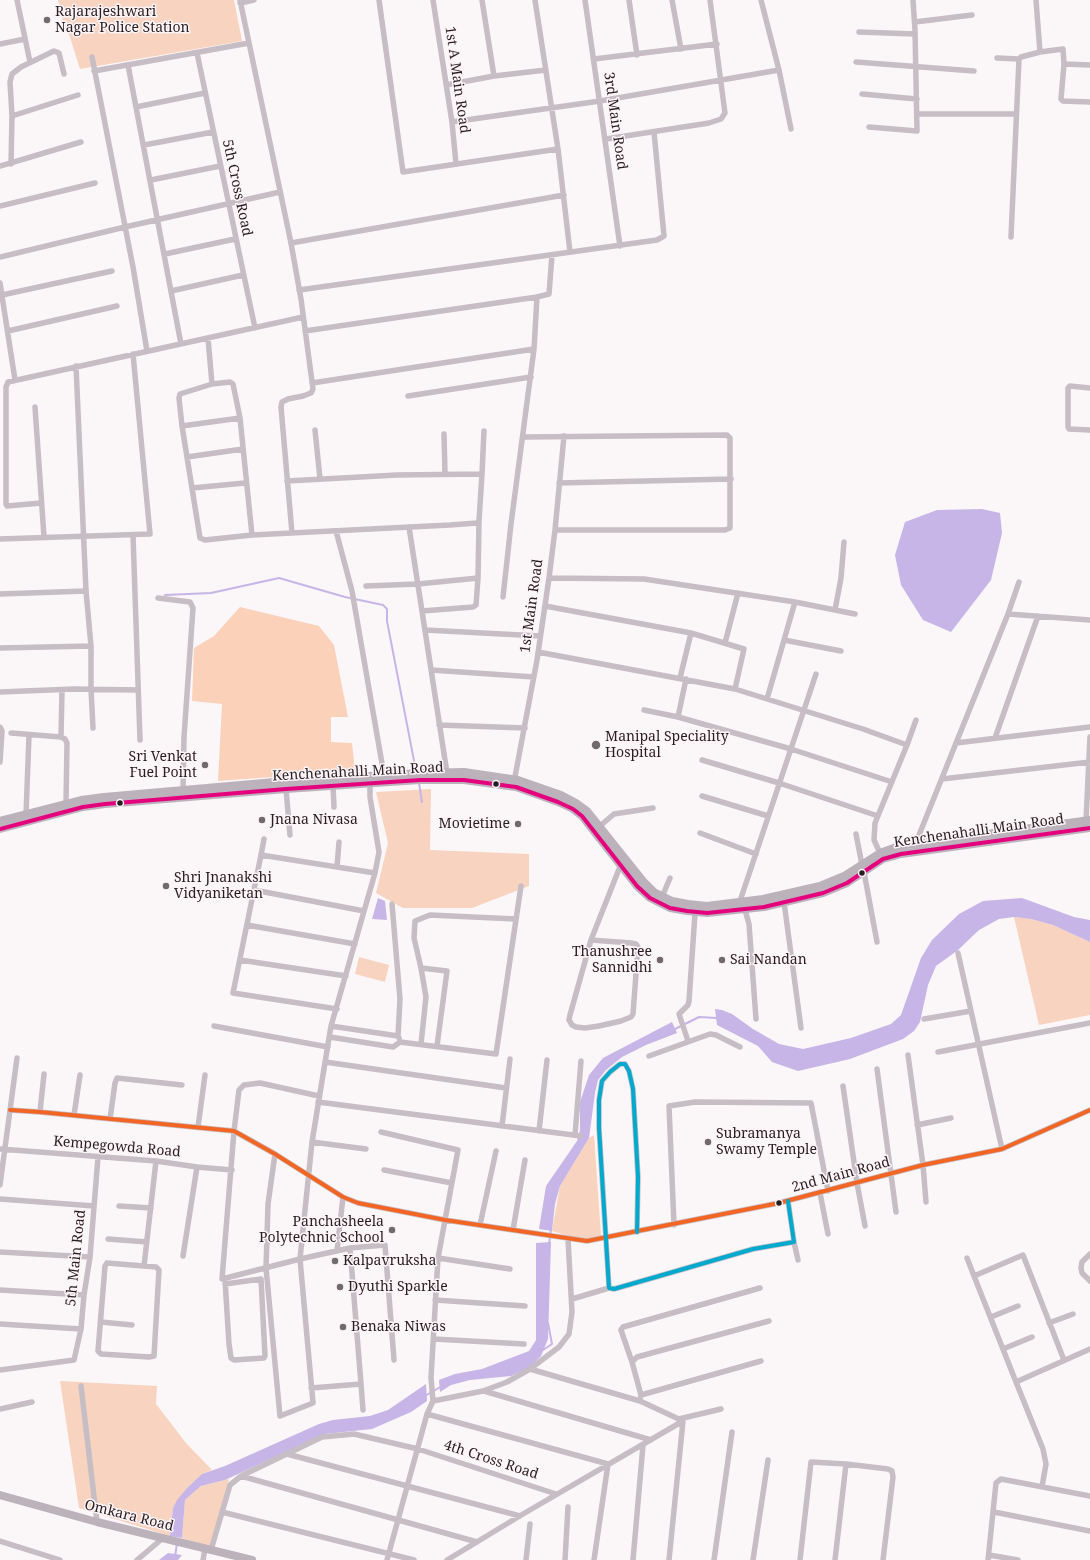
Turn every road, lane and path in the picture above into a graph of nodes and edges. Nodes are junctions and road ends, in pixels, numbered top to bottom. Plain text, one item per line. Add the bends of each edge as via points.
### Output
1 (17, 0) edge
2 (254, 0) edge
3 (379, 0) edge
4 (433, 0) edge
5 (482, 0) edge
6 (535, 0) edge
7 (585, 0) edge
8 (628, 0) edge
9 (672, 0) edge
10 (710, 0) edge
11 (761, 0) edge
12 (913, 0) edge
13 (1036, 0) edge
14 (240, 1) edge
15 (972, 15) dead end
16 (915, 22) junction
17 (860, 32) dead end
18 (915, 34) junction
19 (25, 39) junction
20 (249, 43) junction
21 (0, 44) edge
22 (717, 44) junction
23 (681, 49) junction
24 (1040, 52) junction
25 (197, 53) junction
26 (636, 55) junction
27 (92, 57) dead end
28 (997, 58) dead end
29 (1019, 58) junction
30 (594, 59) junction
31 (30, 62) junction
32 (856, 62) dead end
33 (1064, 64) junction
34 (1090, 64) edge
35 (128, 65) junction
36 (916, 67) junction
37 (546, 70) junction
38 (779, 70) junction
39 (94, 71) junction
40 (974, 71) dead end
41 (64, 74) dead end
42 (494, 76) junction
43 (721, 80) junction
44 (446, 84) junction
45 (205, 93) junction
46 (862, 94) dead end
47 (78, 95) dead end
48 (917, 99) junction
49 (600, 101) junction
50 (1090, 102) edge
51 (136, 107) junction
52 (552, 107) junction
53 (918, 114) junction
54 (1016, 114) junction
55 (12, 116) junction
56 (452, 122) junction
57 (869, 127) dead end
58 (791, 129) dead end
59 (213, 132) junction
60 (654, 132) junction
61 (606, 139) junction
62 (81, 142) dead end
63 (144, 145) junction
64 (558, 149) junction
65 (11, 164) junction
66 (456, 164) junction
67 (0, 166) edge
68 (220, 166) junction
69 (151, 180) junction
70 (95, 183) dead end
71 (280, 192) junction
72 (564, 195) junction
73 (228, 203) junction
74 (0, 206) edge
75 (158, 219) junction
76 (125, 227) junction
77 (1011, 237) dead end
78 (235, 238) junction
79 (291, 243) junction
80 (620, 246) junction
81 (570, 252) junction
82 (164, 254) junction
83 (552, 255) junction
84 (0, 257) edge
85 (112, 271) dead end
86 (243, 275) junction
87 (0, 283) edge
88 (299, 290) junction
89 (172, 291) junction
90 (2, 295) junction
91 (537, 297) junction
92 (116, 306) dead end
93 (303, 317) junction
94 (255, 328) junction
95 (8, 331) junction
96 (305, 331) junction
97 (208, 338) junction
98 (181, 344) junction
99 (534, 349) junction
100 (147, 351) junction
101 (133, 354) junction
102 (76, 366) junction
103 (531, 377) junction
104 (15, 380) junction
105 (312, 383) junction
106 (212, 384) junction
107 (1090, 388) edge
108 (408, 396) dead end
109 (35, 407) dead end
110 (240, 418) junction
111 (182, 426) junction
112 (315, 430) dead end
113 (1090, 430) edge
114 (484, 431) dead end
115 (444, 434) dead end
116 (564, 436) junction
117 (523, 437) junction
118 (243, 449) junction
119 (187, 457) junction
120 (445, 474) junction
121 (482, 474) junction
122 (731, 478) junction
123 (320, 479) junction
124 (287, 481) junction
125 (245, 483) junction
126 (560, 483) junction
127 (192, 488) junction
128 (41, 503) junction
129 (479, 521) junction
130 (409, 527) junction
131 (555, 530) junction
132 (336, 531) junction
133 (292, 533) junction
134 (133, 535) junction
135 (252, 535) junction
136 (84, 536) junction
137 (44, 537) junction
138 (0, 539) edge
139 (844, 542) dead end
140 (478, 578) junction
141 (549, 578) junction
142 (1019, 582) dead end
143 (418, 584) junction
144 (366, 586) dead end
145 (86, 591) junction
146 (738, 593) junction
147 (0, 594) edge
148 (504, 597) dead end
149 (158, 598) dead end
150 (795, 602) junction
151 (545, 606) junction
152 (835, 610) junction
153 (422, 611) junction
154 (855, 614) dead end
155 (1008, 614) junction
156 (1038, 616) junction
157 (1090, 620) edge
158 (425, 630) junction
159 (691, 633) junction
160 (540, 636) junction
161 (784, 640) junction
162 (725, 643) junction
163 (91, 646) junction
164 (0, 648) edge
165 (841, 651) dead end
166 (538, 652) junction
167 (431, 670) junction
168 (816, 674) dead end
169 (534, 677) junction
170 (683, 678) junction
171 (91, 689) junction
172 (735, 689) junction
173 (62, 690) junction
174 (138, 690) junction
175 (0, 692) edge
176 (767, 699) junction
177 (644, 710) dead end
178 (804, 710) junction
179 (678, 718) junction
180 (916, 720) dead end
181 (439, 725) junction
182 (0, 727) edge
183 (1090, 727) edge
184 (93, 728) dead end
185 (524, 728) junction
186 (11, 733) dead end
187 (30, 735) junction
188 (61, 737) junction
189 (1090, 737) edge
190 (995, 738) junction
191 (140, 740) dead end
192 (956, 743) junction
193 (907, 745) junction
194 (791, 749) junction
195 (702, 760) dead end
196 (0, 762) edge
197 (1089, 762) edge
198 (447, 773) junction
199 (384, 775) junction
200 (942, 779) junction
201 (370, 780) junction
202 (892, 782) junction
203 (514, 783) junction
204 (779, 783) junction
205 (333, 786) junction
206 (286, 789) junction
207 (183, 790) junction
208 (702, 796) dead end
209 (66, 804) junction
210 (334, 807) dead end
211 (654, 808) dead end
212 (26, 815) junction
213 (768, 816) junction
214 (878, 816) junction
215 (0, 822) edge
216 (1089, 823) edge
217 (600, 826) junction
218 (0, 829) edge
219 (700, 833) dead end
220 (856, 834) dead end
221 (290, 835) dead end
222 (264, 839) dead end
223 (339, 842) dead end
224 (914, 848) junction
225 (880, 853) junction
226 (756, 854) junction
227 (261, 855) junction
228 (621, 864) junction
229 (337, 867) junction
230 (863, 868) junction
231 (374, 873) junction
232 (670, 878) dead end
233 (521, 886) dead end
234 (254, 890) junction
235 (662, 897) junction
236 (784, 902) junction
237 (392, 904) dead end
238 (741, 908) junction
239 (364, 911) junction
240 (695, 912) junction
241 (516, 919) junction
242 (247, 925) junction
243 (591, 940) junction
244 (877, 942) dead end
245 (355, 944) junction
246 (958, 953) dead end
247 (240, 960) junction
248 (421, 968) junction
249 (346, 976) junction
250 (337, 1009) junction
251 (971, 1011) junction
252 (756, 1019) dead end
253 (924, 1019) dead end
254 (1090, 1025) edge
255 (214, 1026) dead end
256 (331, 1026) junction
257 (801, 1028) dead end
258 (398, 1036) junction
259 (330, 1037) junction
260 (688, 1041) junction
261 (400, 1042) junction
262 (422, 1044) junction
263 (979, 1044) junction
264 (437, 1046) junction
265 (740, 1046) dead end
266 (328, 1048) junction
267 (938, 1052) dead end
268 (908, 1055) dead end
269 (649, 1056) dead end
270 (17, 1058) dead end
271 (510, 1059) dead end
272 (547, 1060) dead end
273 (325, 1062) junction
274 (581, 1062) dead end
275 (877, 1069) dead end
276 (44, 1074) dead end
277 (80, 1075) dead end
278 (205, 1075) dead end
279 (182, 1085) dead end
280 (843, 1086) dead end
281 (506, 1088) junction
282 (319, 1099) junction
283 (10, 1110) junction
284 (1090, 1110) edge
285 (40, 1112) junction
286 (74, 1115) junction
287 (951, 1118) dead end
288 (110, 1119) junction
289 (917, 1125) junction
290 (502, 1126) junction
291 (198, 1127) junction
292 (234, 1131) junction
293 (539, 1131) junction
294 (381, 1132) dead end
295 (312, 1142) junction
296 (2, 1149) edge
297 (366, 1149) dead end
298 (1002, 1149) junction
299 (496, 1151) dead end
300 (275, 1154) junction
301 (98, 1157) junction
302 (525, 1160) dead end
303 (156, 1161) junction
304 (923, 1166) junction
305 (197, 1167) junction
306 (232, 1170) junction
307 (384, 1170) dead end
308 (891, 1174) junction
309 (308, 1175) junction
310 (452, 1183) junction
311 (856, 1183) junction
312 (0, 1185) edge
313 (828, 1191) junction
314 (820, 1193) junction
315 (343, 1197) junction
316 (0, 1199) edge
317 (788, 1201) junction
318 (926, 1202) dead end
319 (94, 1206) junction
320 (119, 1206) dead end
321 (150, 1208) junction
322 (896, 1212) dead end
323 (445, 1220) junction
324 (480, 1225) junction
325 (674, 1225) junction
326 (865, 1226) dead end
327 (513, 1230) junction
328 (637, 1232) junction
329 (828, 1234) dead end
330 (606, 1237) junction
331 (108, 1239) dead end
332 (568, 1239) junction
333 (147, 1242) junction
334 (794, 1242) junction
335 (350, 1248) junction
336 (337, 1251) junction
337 (0, 1252) edge
338 (1090, 1254) edge
339 (183, 1256) dead end
340 (90, 1257) junction
341 (438, 1258) junction
342 (967, 1258) dead end
343 (300, 1259) junction
344 (798, 1260) dead end
345 (144, 1266) junction
346 (266, 1268) junction
347 (510, 1269) dead end
348 (974, 1276) junction
349 (225, 1281) junction
350 (1090, 1281) edge
351 (610, 1288) junction
352 (760, 1288) dead end
353 (0, 1290) edge
354 (84, 1295) junction
355 (572, 1299) junction
356 (435, 1300) junction
357 (525, 1306) dead end
358 (1018, 1306) dead end
359 (1073, 1314) dead end
360 (991, 1317) junction
361 (769, 1321) dead end
362 (101, 1322) junction
363 (1049, 1323) junction
364 (0, 1324) edge
365 (132, 1325) dead end
366 (81, 1329) junction
367 (1032, 1337) dead end
368 (434, 1339) junction
369 (524, 1344) dead end
370 (1003, 1349) junction
371 (1090, 1349) edge
372 (394, 1360) dead end
373 (1064, 1360) junction
374 (760, 1361) dead end
375 (632, 1362) junction
376 (530, 1369) junction
377 (0, 1370) edge
378 (1016, 1382) junction
379 (361, 1384) junction
380 (81, 1386) dead end
381 (311, 1388) junction
382 (484, 1391) junction
383 (641, 1395) junction
384 (433, 1399) junction
385 (640, 1401) junction
386 (32, 1402) dead end
387 (0, 1409) edge
388 (721, 1409) dead end
389 (363, 1410) dead end
390 (427, 1414) junction
391 (681, 1420) junction
392 (732, 1432) dead end
393 (651, 1440) junction
394 (642, 1445) junction
395 (418, 1449) junction
396 (287, 1454) junction
397 (768, 1460) dead end
398 (608, 1464) junction
399 (846, 1464) junction
400 (241, 1476) junction
401 (407, 1486) junction
402 (1042, 1487) junction
403 (556, 1494) junction
404 (0, 1495) edge
405 (1090, 1496) edge
406 (568, 1507) dead end
407 (222, 1512) junction
408 (994, 1512) junction
409 (520, 1516) junction
410 (398, 1520) junction
411 (97, 1522) junction
412 (530, 1524) dead end
413 (1090, 1531) edge
414 (166, 1539) junction
415 (0, 1541) edge
416 (477, 1542) junction
417 (208, 1549) junction
418 (388, 1557) edge
419 (988, 1557) edge
420 (60, 1560) edge
421 (137, 1560) edge
422 (203, 1560) edge
423 (252, 1560) edge
424 (414, 1560) edge
425 (447, 1560) edge
426 (526, 1560) edge
427 (565, 1560) edge
428 (594, 1560) edge
429 (633, 1560) edge
430 (669, 1560) edge
431 (714, 1560) edge
432 (753, 1560) edge
433 (800, 1560) edge
434 (835, 1560) edge
435 (883, 1560) edge
436 (1018, 1560) edge

1 - 19 street
2 - 14 street
3 - 66 street via 403,172
4 - 44 street, 1st A Main Road
5 - 42 street
6 - 37 street
7 - 30 street, 3rd Main Road
8 - 26 street
9 - 23 street
10 - 22 street
11 - 38 street
12 - 16 street
13 - 24 street
14 - 20 street
15 - 16 street
16 - 18 street
17 - 18 street
18 - 36 street
19 - 21 street
19 - 31 street
20 - 25 street
20 - 71 street
22 - 23 street
22 - 43 street
23 - 26 street
24 - 29 street
24 - 33 street via 1063,50
25 - 35 street
25 - 45 street, 5th Cross Road
26 - 30 street
27 - 39 street
28 - 29 street
29 - 54 street
30 - 49 street, 3rd Main Road
31 - 41 street via 57,51
31 - 55 street via 12,74
32 - 36 street
33 - 34 street
33 - 50 street via 1061,99
35 - 39 street
35 - 51 street
36 - 40 street
36 - 48 street
37 - 42 street
37 - 52 street
38 - 43 street
38 - 58 street
39 - 76 street
42 - 44 street
43 - 49 street
43 - 60 street via 725,113 721,119
44 - 56 street, 1st A Main Road
45 - 51 street
45 - 59 street, 5th Cross Road
46 - 48 street
47 - 55 street
48 - 53 street
49 - 52 street
49 - 61 street, 3rd Main Road
51 - 63 street
52 - 56 street
52 - 64 street
53 - 54 street
53 - 57 street via 917,131
54 - 77 street
55 - 65 street
56 - 66 street, 1st A Main Road
59 - 63 street
59 - 68 street, 5th Cross Road
60 - 61 street
60 - 80 street via 664,236 656,240
61 - 80 street, 3rd Main Road
62 - 65 street
63 - 69 street
64 - 66 street
64 - 72 street
65 - 67 street
68 - 69 street
68 - 73 street, 5th Cross Road
69 - 75 street
70 - 74 street
71 - 73 street
71 - 79 street
72 - 79 street
72 - 81 street
73 - 75 street
73 - 78 street, 5th Cross Road
75 - 76 street
75 - 82 street
76 - 84 street
76 - 100 street
78 - 82 street
78 - 86 street, 5th Cross Road
79 - 88 street
80 - 81 street
81 - 83 street
82 - 89 street
83 - 88 street
83 - 91 street via 549,294
85 - 90 street
86 - 89 street
86 - 94 street, 5th Cross Road
87 - 90 street
88 - 93 street
89 - 98 street
90 - 95 street
91 - 96 street
91 - 99 street
92 - 95 street
93 - 94 street
93 - 96 street
94 - 97 street
95 - 104 street
96 - 105 street
97 - 98 street
97 - 106 street
98 - 100 street
99 - 103 street
99 - 105 street
100 - 101 street
101 - 102 street
101 - 134 street via 150,534
102 - 104 street
102 - 136 street
103 - 108 street
103 - 117 street
104 - 128 street via 6,387 6,504 7,506
105 - 124 street via 311,393 282,402
106 - 110 street via 233,384
106 - 111 street via 180,394
107 - 113 street via 1068,388 1068,427
109 - 128 street
110 - 111 street
110 - 118 street
111 - 119 street
112 - 123 street
114 - 121 street
115 - 120 street
116 - 117 street
116 - 122 street via 727,435 730,438
116 - 126 street, 1st Main Road
117 - 148 street
118 - 119 street
118 - 125 street
119 - 127 street
120 - 121 street
120 - 123 street
121 - 129 street
122 - 126 street
122 - 131 street via 731,523 730,528 725,530
123 - 124 street
124 - 133 street
125 - 127 street
125 - 135 street
126 - 131 street, 1st Main Road
127 - 135 street via 200,538 205,540
128 - 137 street
129 - 130 street
129 - 140 street
130 - 132 street
130 - 143 street
131 - 141 street, 1st Main Road
132 - 133 street
132 - 199 street via 354,600
133 - 135 street
134 - 136 street
134 - 174 street
136 - 137 street
136 - 145 street
137 - 138 street
139 - 152 street
140 - 143 street
140 - 153 street via 476,605 473,607
141 - 146 street via 644,579
141 - 151 street, 1st Main Road
142 - 155 street
143 - 144 street
143 - 153 street
145 - 147 street
145 - 163 street
146 - 150 street
146 - 162 street
149 - 207 street via 190,602 193,608
150 - 152 street
150 - 161 street
151 - 159 street
151 - 160 street, 1st Main Road
152 - 154 street
153 - 158 street
155 - 156 street
155 - 192 street
156 - 157 street
156 - 190 street
158 - 160 street
158 - 167 street
159 - 162 street
159 - 170 street
160 - 166 street, 1st Main Road
161 - 165 street
161 - 176 street
162 - 172 street via 744,649
163 - 164 street
163 - 171 street
166 - 169 street, 1st Main Road
166 - 170 street
167 - 169 street
167 - 181 street
168 - 178 street
169 - 185 street, 1st Main Road
170 - 172 street
170 - 179 street
171 - 173 street
171 - 174 street
171 - 184 street
172 - 176 street
173 - 175 street
173 - 188 street
174 - 191 street
176 - 178 street
177 - 179 street
178 - 193 street
178 - 194 street
179 - 194 street
180 - 193 street
181 - 185 street
181 - 198 street
182 - 196 street
183 - 190 street
185 - 203 street, 1st Main Road
186 - 187 street
187 - 188 street
187 - 212 street
188 - 209 street via 67,742
189 - 197 street
190 - 192 street
192 - 200 street
193 - 202 street
194 - 202 street
194 - 204 street
195 - 204 street
197 - 200 street
197 - 216 street
198 - 199 main road, Kenchenahalli Main Road
198 - 203 main road, Kenchenahalli Main Road via 464,772
199 - 201 main road, Kenchenahalli Main Road
200 - 224 street
201 - 203 main road, Kenchenahalli Main Road
201 - 205 main road, Kenchenahalli Main Road
201 - 207 main road, Kenchenahalli Main Road
201 - 231 street via 378,852
202 - 214 street
203 - 217 main road, Kenchenahalli Main Road via 561,795 587,811
203 - 228 main road, Kenchenahalli Main Road via 573,809 582,816
204 - 213 street
204 - 214 street
205 - 206 main road, Kenchenahalli Main Road
205 - 210 street
206 - 218 main road, Kenchenahalli Main Road via 90,806
206 - 221 street
207 - 209 main road, Kenchenahalli Main Road via 104,797
208 - 213 street
209 - 212 main road, Kenchenahalli Main Road
211 - 217 street via 614,814
212 - 215 main road, Kenchenahalli Main Road
213 - 226 street
214 - 225 street via 874,840
216 - 224 main road, Kenchenahalli Main Road
217 - 235 main road, Kenchenahalli Main Road via 643,881
219 - 226 street
220 - 230 street
222 - 227 street
223 - 229 street
224 - 225 main road, Kenchenahalli Main Road via 894,848
224 - 230 main road, Kenchenahalli Main Road
225 - 230 main road, Kenchenahalli Main Road
226 - 238 street
227 - 229 street
227 - 234 street
228 - 240 main road, Kenchenahalli Main Road via 637,886 650,898 670,908
228 - 243 street
229 - 231 street
230 - 236 main road, Kenchenahalli Main Road via 847,883 822,893
230 - 238 main road, Kenchenahalli Main Road via 820,886 763,899
230 - 244 street
231 - 239 street
232 - 235 street
233 - 241 street
234 - 239 street
234 - 242 street
235 - 238 main road, Kenchenahalli Main Road via 697,905
236 - 238 main road, Kenchenahalli Main Road
236 - 257 street
237 - 258 street via 400,999
238 - 240 main road, Kenchenahalli Main Road via 707,913
238 - 252 street via 749,924
239 - 245 street
240 - 260 street via 689,1001 679,1014
241 - 248 street via 430,915 415,921 414,938
241 - 264 street via 496,1054
242 - 245 street
242 - 247 street
243 - 243 street via 570,1015 572,1025 576,1027 584,1028 622,1021 633,1014 638,947 631,943
245 - 249 street
246 - 251 street
247 - 249 street
247 - 250 street via 233,993
248 - 262 street via 426,997
248 - 264 street via 447,971
249 - 250 street
250 - 256 street
251 - 253 street
251 - 263 street
254 - 263 street
255 - 266 street
256 - 258 street
256 - 259 street
258 - 261 street
259 - 261 street via 393,1047
259 - 266 street
260 - 265 street via 710,1034
260 - 269 street
261 - 262 street
262 - 264 street
263 - 267 street
263 - 298 street
266 - 273 street
268 - 289 street
270 - 283 street
271 - 281 street
272 - 293 street
273 - 281 street
273 - 282 street
274 - 293 street via 578,1136
275 - 308 street
276 - 285 street
277 - 286 street
278 - 291 street
279 - 288 street via 117,1078
280 - 311 street
281 - 290 street
282 - 290 street
282 - 292 street via 260,1083 244,1085 239,1090
282 - 295 street
283 - 285 street
283 - 296 street
284 - 298 street, 2nd Main Road
285 - 286 street
286 - 288 street
287 - 289 street
288 - 291 street
289 - 304 street
290 - 293 street
291 - 292 street
292 - 300 street, 2nd Main Road
292 - 306 street
294 - 310 street via 458,1150
295 - 297 street
295 - 309 street
296 - 301 street, Kempegowda Road
296 - 312 street
298 - 304 street, 2nd Main Road
299 - 324 street
300 - 309 street, 2nd Main Road
300 - 346 street via 268,1204
301 - 303 street, Kempegowda Road
301 - 319 street, 5th Main Road
302 - 327 street
303 - 305 street, Kempegowda Road
303 - 321 street
304 - 308 street, 2nd Main Road
304 - 318 street
305 - 306 street, Kempegowda Road
305 - 339 street
306 - 349 street via 222,1279
307 - 310 street
308 - 311 street, 2nd Main Road
308 - 322 street
309 - 315 street, 2nd Main Road
309 - 343 street
310 - 323 street
311 - 313 street, 2nd Main Road
311 - 326 street
313 - 314 street, 2nd Main Road
313 - 325 street via 811,1103 695,1102 669,1106
314 - 317 street, 2nd Main Road
314 - 329 street
315 - 323 street, 2nd Main Road via 358,1203
315 - 336 street
316 - 319 street
317 - 325 street, 2nd Main Road
317 - 334 street
319 - 340 street, 5th Main Road
320 - 321 street
321 - 333 street
323 - 324 street, 2nd Main Road
323 - 341 street
324 - 327 street, 2nd Main Road
325 - 328 street, 2nd Main Road
327 - 332 street, 2nd Main Road
328 - 330 street, 2nd Main Road
328 - 330 street via 638,1177 633,1089 629,1071 624,1064 620,1064 602,1081 599,1100
330 - 332 street, 2nd Main Road via 586,1241
330 - 351 street
331 - 333 street
332 - 355 street
333 - 345 street
334 - 344 street
334 - 351 street via 753,1249 614,1289
335 - 336 street
335 - 372 street via 385,1246
335 - 379 street
336 - 343 street
337 - 340 street
338 - 350 street via 1082,1262 1081,1268 1082,1273
340 - 354 street, 5th Main Road
341 - 347 street
341 - 356 street
342 - 348 street
343 - 346 street
343 - 381 street
345 - 362 street via 109,1262 106,1264
345 - 362 street via 156,1267 160,1274 154,1356 99,1353
346 - 349 street
346 - 381 street via 280,1416 313,1402
348 - 360 street
348 - 363 street via 1023,1255
349 - 349 street via 231,1358 264,1358 266,1356 261,1279
351 - 355 street
352 - 375 street via 623,1326 621,1330
353 - 354 street
354 - 366 street, 5th Main Road
355 - 376 street via 569,1334 558,1347
356 - 357 street
356 - 368 street
358 - 360 street
359 - 363 street
360 - 370 street
361 - 375 street via 637,1357
362 - 365 street
363 - 373 street
364 - 366 street
366 - 377 street, 5th Main Road via 74,1360
367 - 370 street
368 - 369 street
368 - 384 street via 431,1378
370 - 378 street
371 - 373 street
373 - 378 street
374 - 383 street
375 - 383 street
376 - 382 street
376 - 385 street
378 - 402 street via 1043,1449 1046,1464
379 - 381 street
379 - 389 street
380 - 411 street
382 - 384 street
382 - 393 street
383 - 385 street
384 - 390 street
385 - 391 street
386 - 387 street
388 - 391 street
390 - 395 street
390 - 398 street
391 - 393 street
391 - 430 street
392 - 431 street
393 - 394 street
394 - 398 street
394 - 429 street
395 - 396 street, 4th Cross Road via 354,1434 322,1437
395 - 401 street
395 - 403 street, 4th Cross Road
396 - 400 street, 4th Cross Road
396 - 401 street
397 - 432 street
398 - 403 street
398 - 428 street
399 - 433 street via 811,1462
399 - 434 street
399 - 435 street via 892,1471
400 - 407 street via 230,1485
400 - 410 street
401 - 409 street
401 - 410 street
402 - 405 street
402 - 408 street via 1001,1479 996,1483
403 - 409 street
404 - 411 main road, Omkara Road
406 - 427 street
407 - 417 street
407 - 418 street
408 - 413 street
408 - 419 street
409 - 416 street
410 - 416 street
410 - 418 street
411 - 414 main road, Omkara Road
412 - 426 street
414 - 417 main road, Omkara Road
414 - 421 street
415 - 420 street
416 - 425 street
417 - 422 street
417 - 423 main road, Omkara Road
418 - 424 street
419 - 436 street

